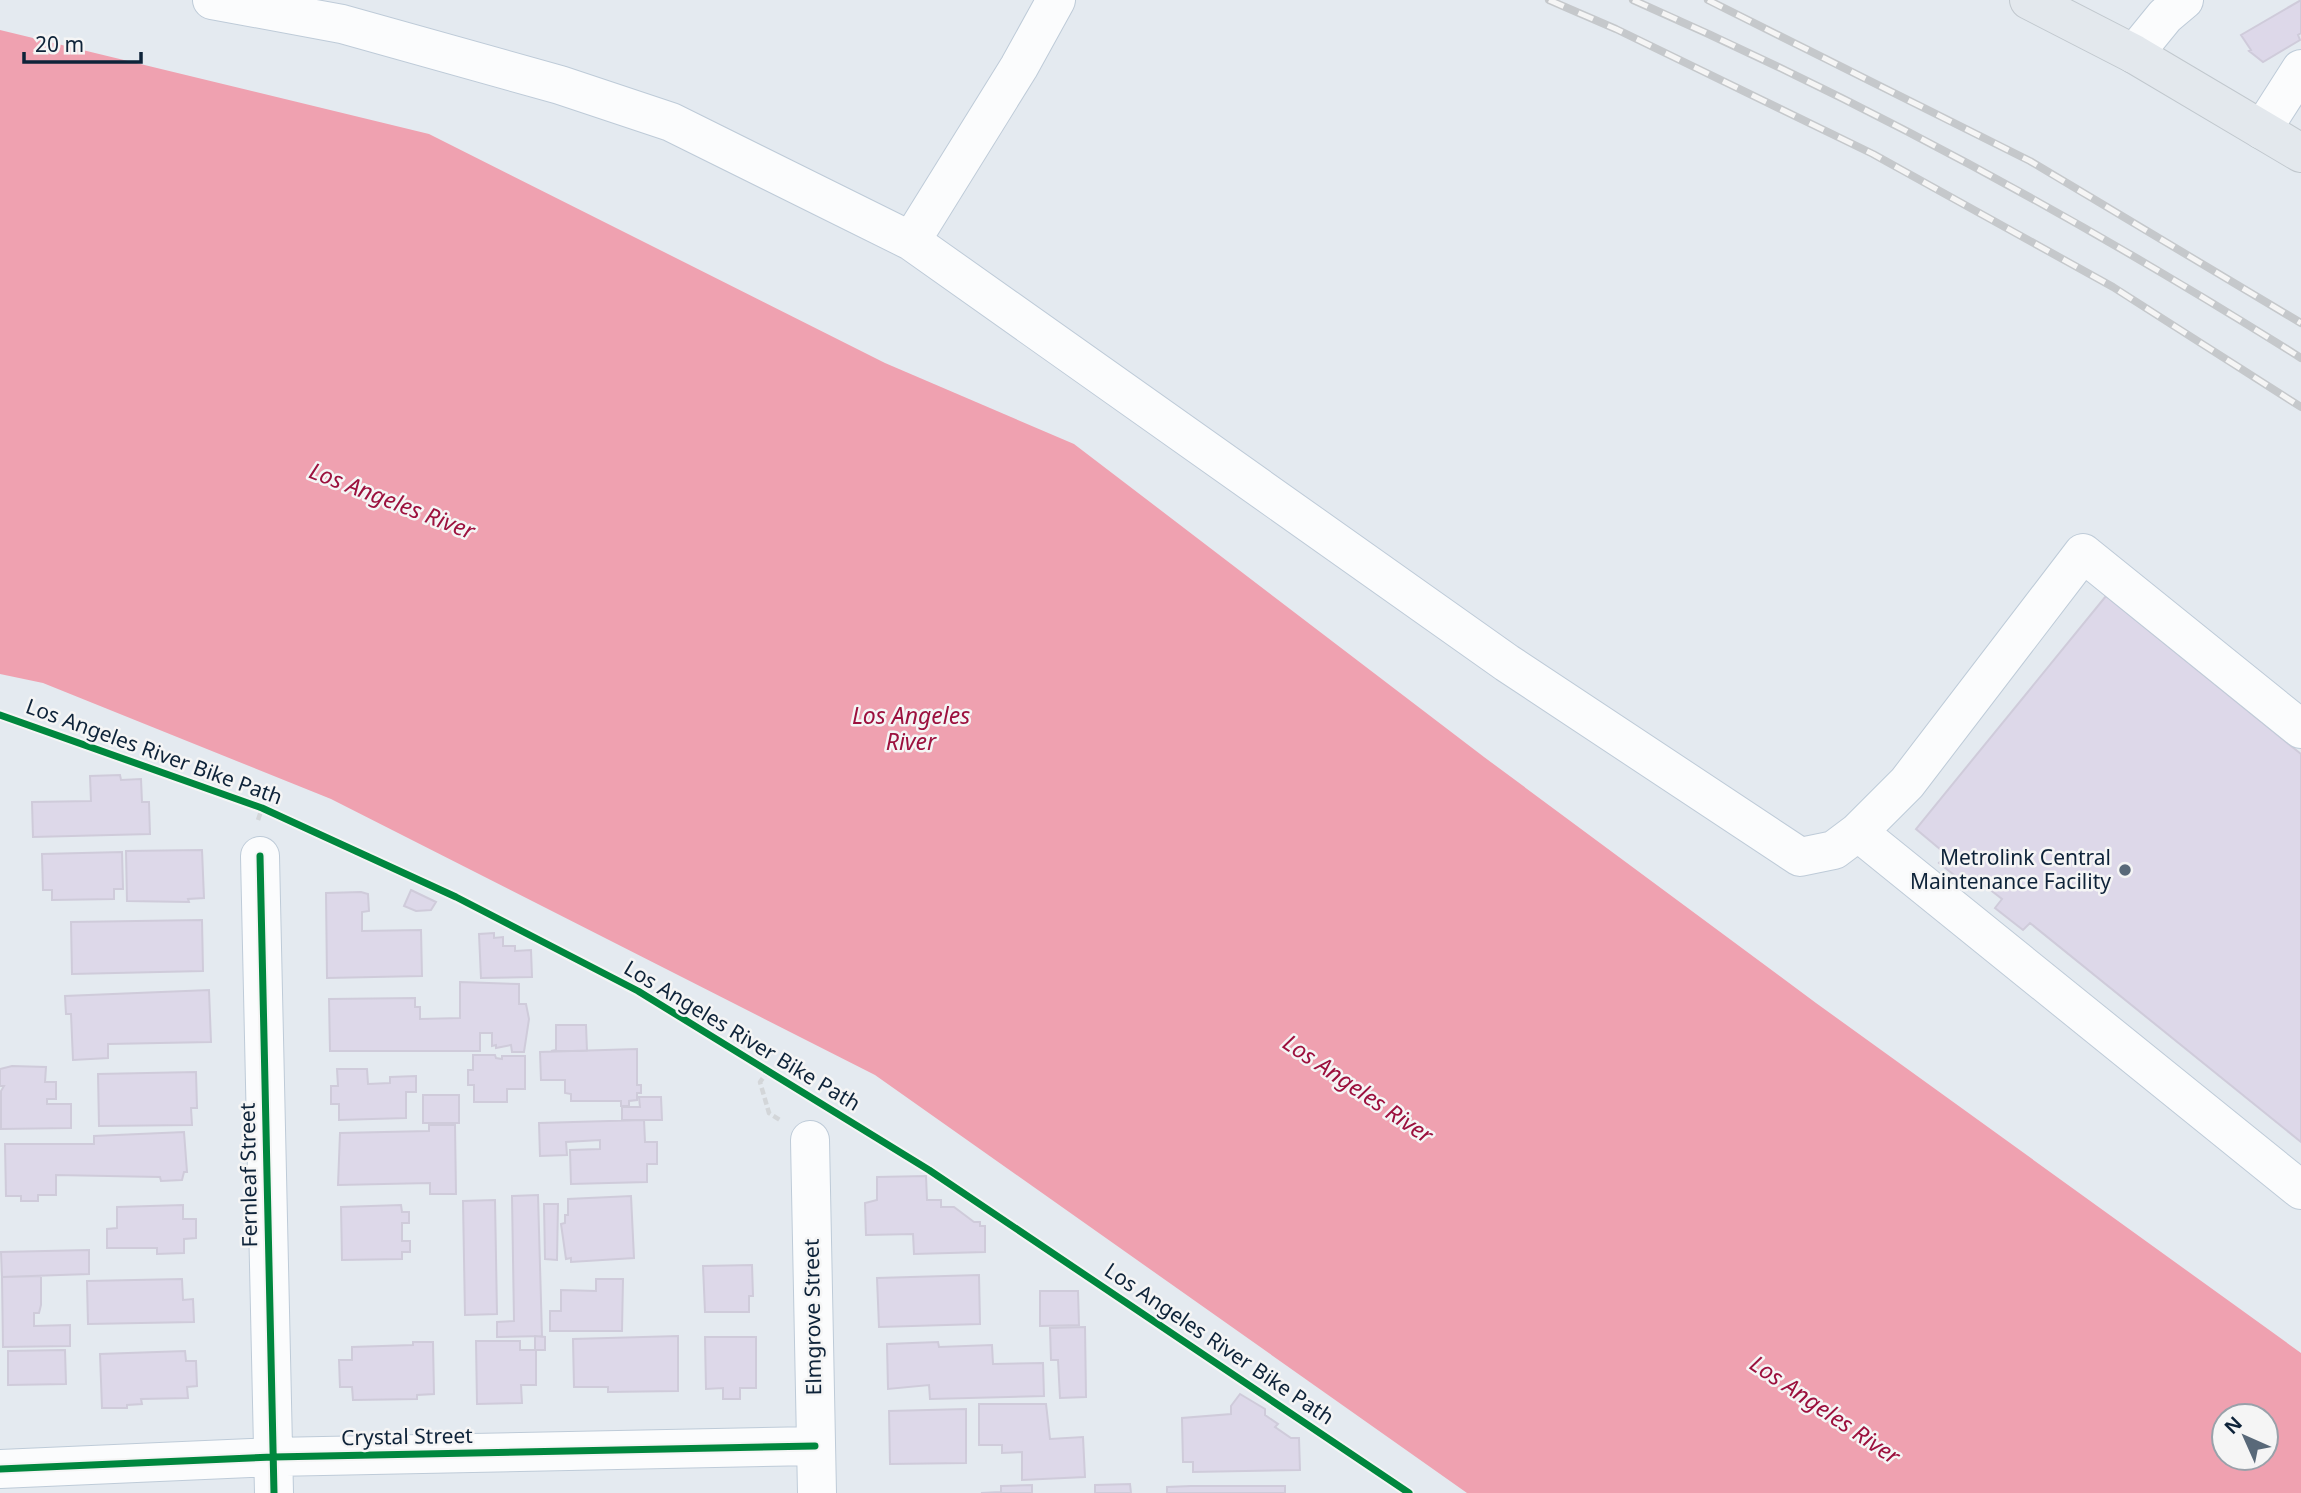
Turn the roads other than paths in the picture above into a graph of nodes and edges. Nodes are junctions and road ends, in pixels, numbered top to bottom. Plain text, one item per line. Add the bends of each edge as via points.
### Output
1 (212, 0) edge
2 (1056, 0) edge
3 (2029, 0) edge
4 (2184, 0) edge
5 (2134, 54) junction
6 (2301, 69) edge
7 (2262, 130) junction
8 (2301, 153) edge
9 (911, 241) junction
10 (2301, 729) edge
11 (1858, 832) junction
12 (260, 856) dead end
13 (810, 1140) road end
14 (2301, 1190) edge
15 (816, 1446) junction
16 (0, 1469) edge
17 (273, 1475) edge
18 (817, 1493) edge

1 - 9 street via 342,24 671,122
2 - 9 street
3 - 5 main road
4 - 5 street
5 - 7 main road
6 - 7 street
7 - 8 main road
9 - 11 street via 1507,663 1800,857 1834,850
10 - 11 street via 2083,553 1907,783
11 - 14 street
12 - 17 street, Fernleaf Street
13 - 15 street, Elmgrove Street
15 - 17 street, Crystal Street
15 - 18 street, Elmgrove Street
16 - 17 street, Crystal Street

